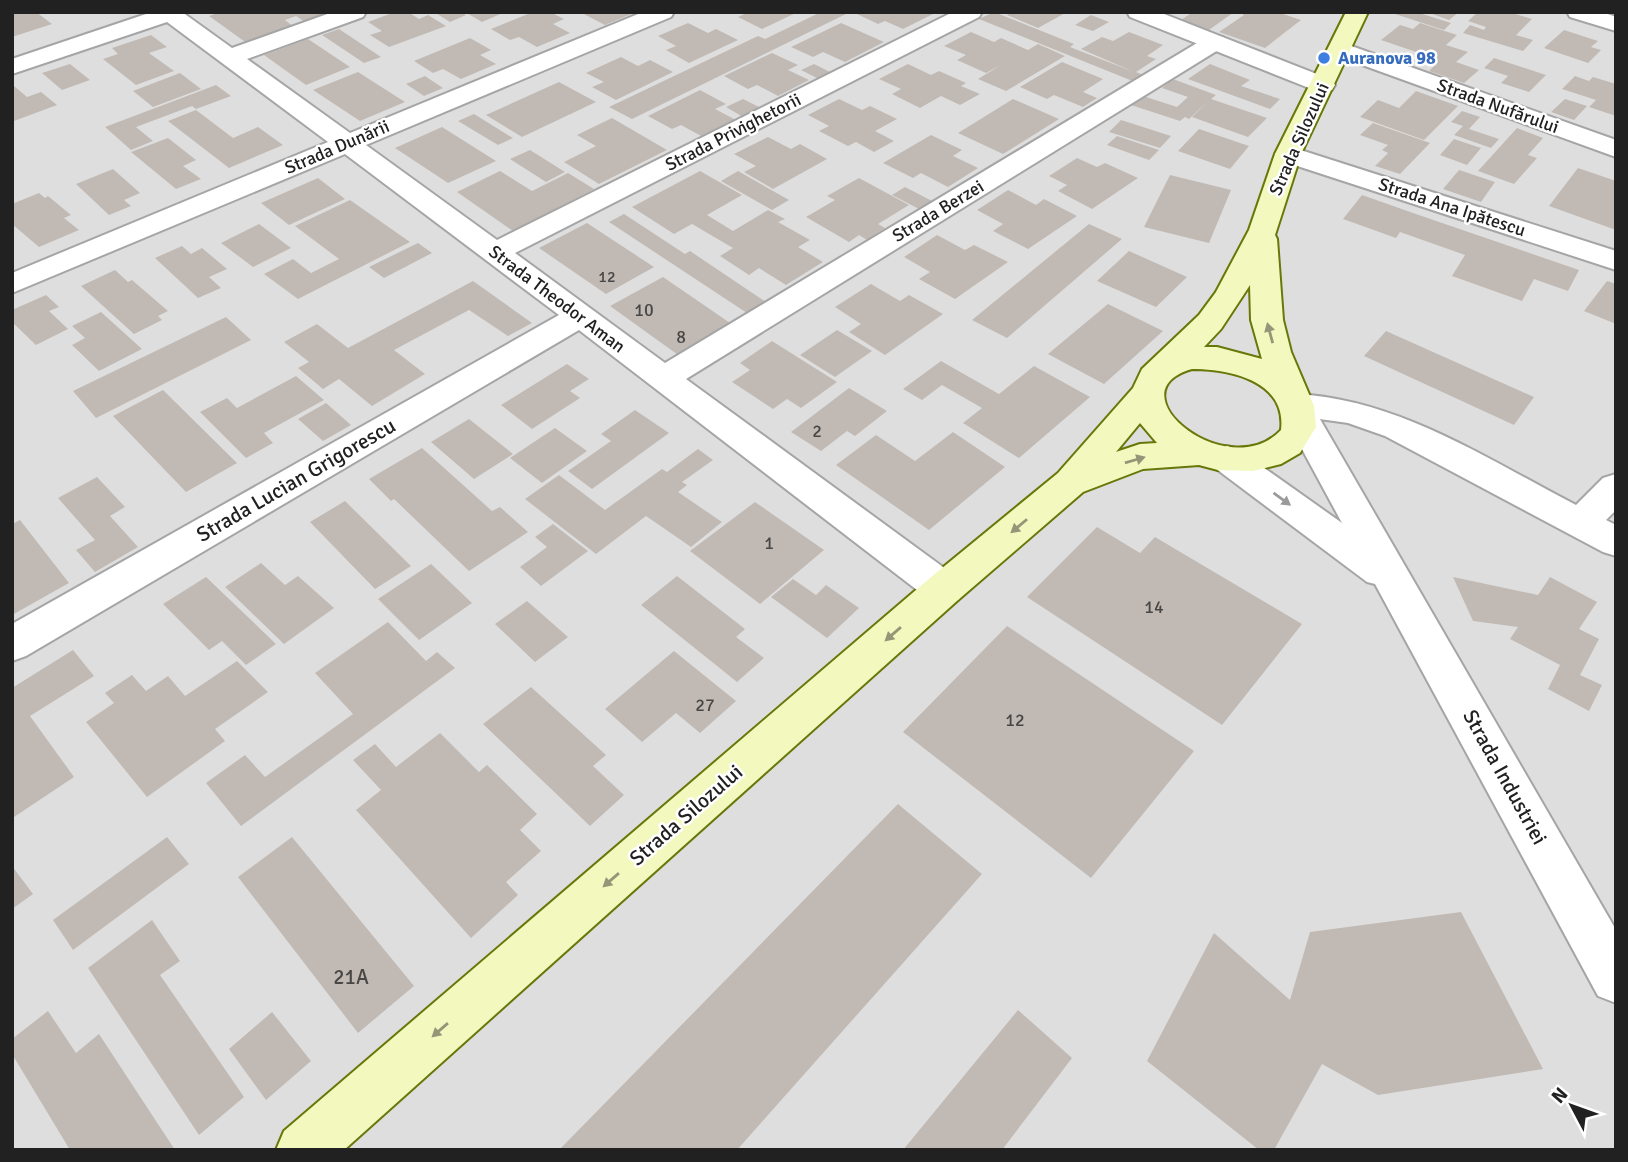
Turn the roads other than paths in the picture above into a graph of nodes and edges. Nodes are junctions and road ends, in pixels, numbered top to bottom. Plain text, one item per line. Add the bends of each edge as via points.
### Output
1 (355, 12) edge
2 (663, 12) edge
3 (971, 12) edge
4 (1138, 12) edge
5 (1357, 12) edge
6 (1578, 12) edge
7 (168, 13) edge
8 (1616, 24) edge
9 (1216, 42) junction
10 (1340, 48) junction
11 (228, 58) junction
12 (12, 67) edge
13 (1323, 85) junction
14 (346, 144) junction
15 (1616, 149) edge
16 (1288, 154) junction
17 (1263, 230) junction
18 (495, 252) junction
19 (1616, 261) edge
20 (12, 284) edge
21 (579, 317) junction
22 (662, 379) junction
23 (1158, 379) junction
24 (1296, 406) junction
25 (1214, 456) junction
26 (1071, 482) junction
27 (1616, 487) edge
28 (1580, 523) junction
29 (1616, 542) edge
30 (1391, 579) junction
31 (944, 589) junction
32 (12, 643) edge
33 (1616, 978) edge
34 (303, 1150) edge

1 - 11 street
2 - 14 street, Strada Dunării
3 - 18 street, Strada Privighetorii
4 - 9 street
5 - 10 main road, Strada Silozului
6 - 8 street
7 - 11 street, Strada Theodor Aman
7 - 12 street
9 - 13 street
9 - 22 street, Strada Berzei
10 - 13 main road, Strada Silozului
10 - 15 street, Strada Nufărului
11 - 14 street, Strada Theodor Aman
13 - 16 main road, Strada Silozului
14 - 18 street, Strada Theodor Aman
14 - 20 street, Strada Dunării
16 - 17 main road, Strada Silozului
16 - 19 street, Strada Ana Ipătescu
17 - 23 main road, Strada Silozului via 1230,295
24 -> 17 main road, Strada Silozului via 1267,320
18 - 21 street, Strada Theodor Aman
21 - 22 street, Strada Theodor Aman
21 - 32 street, Strada Lucian Grigorescu
22 - 31 street, Strada Theodor Aman
23 - 24 main road via 1187,359 1235,361 1279,382
23 - 25 main road via 1150,409 1160,426 1178,441
23 - 26 main road, Strada Silozului
24 - 25 main road, Strada Silozului via 1298,430 1289,444 1273,454 1252,459
24 - 28 street via 1332,407 1384,423
24 - 30 street, Strada Industriei
26 -> 25 main road, Strada Silozului via 1140,457
25 -> 30 street, Strada Industriei
26 -> 31 main road, Strada Silozului
27 - 28 street
28 - 29 street
30 - 33 street, Strada Industriei
31 -> 34 main road, Strada Silozului

